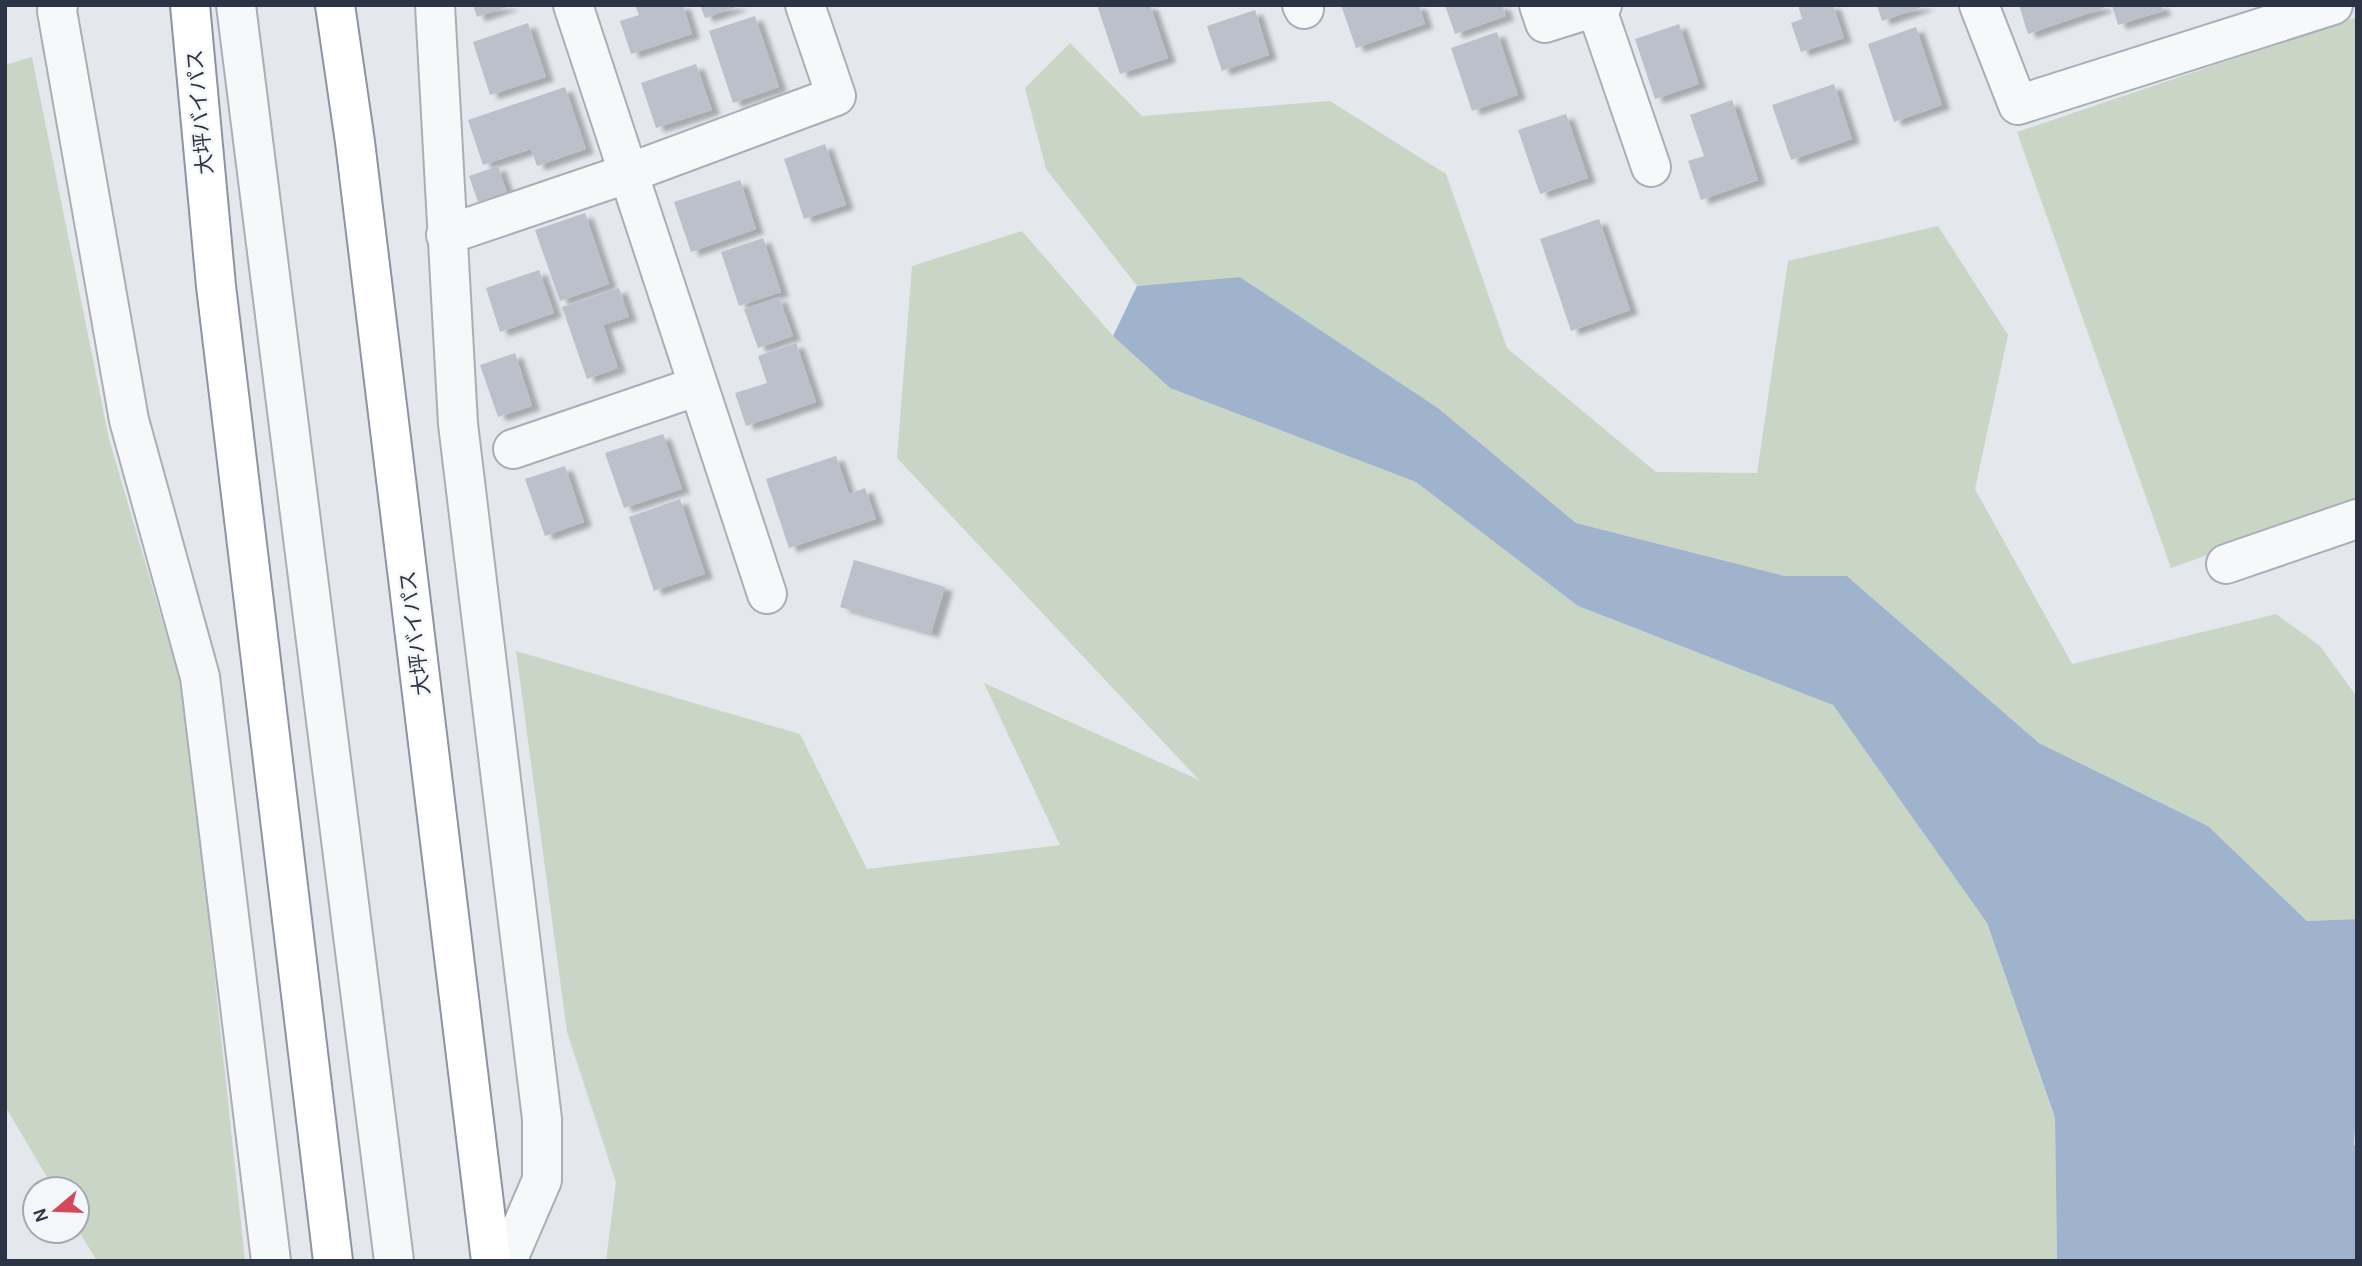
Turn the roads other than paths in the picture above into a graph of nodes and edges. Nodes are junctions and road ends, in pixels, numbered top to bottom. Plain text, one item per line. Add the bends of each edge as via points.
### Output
1 (58, 5) edge
2 (190, 5) edge
3 (236, 5) edge
4 (335, 5) edge
5 (435, 5) edge
6 (573, 5) edge
7 (805, 5) edge
8 (1539, 5) edge
9 (1979, 5) edge
10 (2333, 5) edge
11 (1599, 6) edge
12 (1651, 167) dead end
13 (629, 173) junction
14 (446, 235) junction
15 (698, 386) junction
16 (513, 449) dead end
17 (2357, 519) edge
18 (2226, 565) dead end
19 (767, 594) dead end
20 (271, 1261) edge
21 (333, 1261) edge
22 (394, 1261) edge
23 (491, 1261) edge
24 (507, 1261) edge

1 - 20 street via 129,420 200,677
2 - 21 highway, 大坪バイパス via 216,286
3 - 22 street
4 - 23 highway, 大坪バイパス
5 - 14 street
6 - 13 street
7 - 13 street via 836,96
8 - 11 street via 1545,23
9 - 10 street via 2018,105
11 - 12 street
13 - 14 street
13 - 15 street
14 - 24 street via 458,424 542,1119 542,1180
15 - 16 street
15 - 19 street
17 - 18 street

